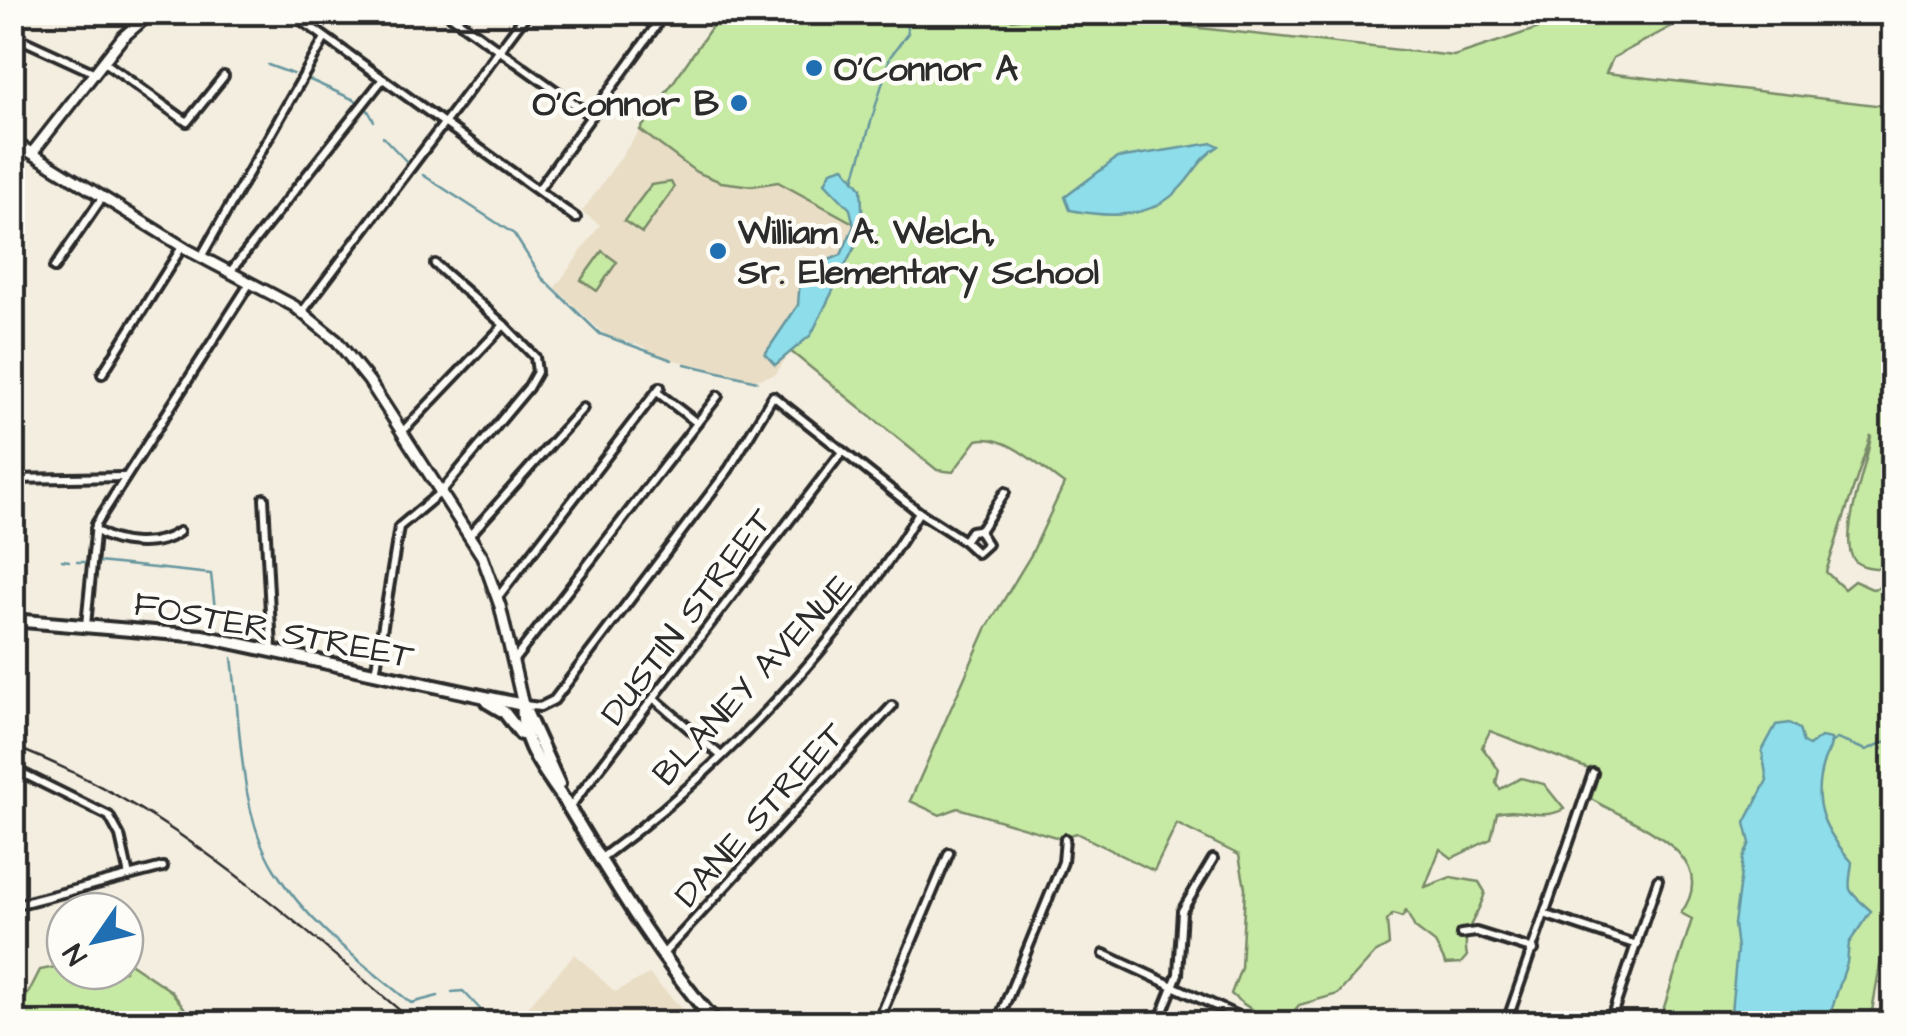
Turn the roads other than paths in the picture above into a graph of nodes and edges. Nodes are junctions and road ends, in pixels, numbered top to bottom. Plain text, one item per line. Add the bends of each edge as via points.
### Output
1 (152, 12) edge
2 (290, 12) edge
3 (446, 12) edge
4 (528, 12) edge
5 (637, 12) edge
6 (12, 35) edge
7 (325, 38) junction
8 (501, 50) junction
9 (104, 62) junction
10 (95, 73) junction
11 (224, 76) dead end
12 (382, 80) junction
13 (591, 116) junction
14 (446, 126) junction
15 (12, 141) edge
16 (32, 153) junction
17 (538, 190) junction
18 (102, 198) junction
19 (576, 218) dead end
20 (182, 247) junction
21 (200, 257) junction
22 (434, 264) dead end
23 (54, 268) dead end
24 (230, 272) junction
25 (250, 283) junction
26 (302, 312) junction
27 (504, 325) junction
28 (102, 374) dead end
29 (718, 396) dead end
30 (583, 408) dead end
31 (697, 423) junction
32 (402, 432) junction
33 (842, 452) junction
34 (125, 477) junction
35 (12, 479) edge
36 (442, 492) junction
37 (1005, 492) dead end
38 (264, 498) dead end
39 (919, 512) junction
40 (95, 528) junction
41 (980, 531) junction
42 (179, 532) dead end
43 (470, 535) junction
44 (964, 541) junction
45 (498, 597) junction
46 (12, 620) edge
47 (86, 625) junction
48 (272, 651) junction
49 (513, 661) junction
50 (375, 674) junction
51 (472, 695) junction
52 (656, 700) junction
53 (523, 705) junction
54 (892, 706) dead end
55 (532, 750) junction
56 (721, 756) junction
57 (12, 768) edge
58 (1593, 772) dead end
59 (570, 808) junction
60 (1065, 839) dead end
61 (948, 853) dead end
62 (1213, 859) dead end
63 (599, 860) junction
64 (162, 867) dead end
65 (129, 876) junction
66 (1658, 880) dead end
67 (12, 906) edge
68 (1547, 915) junction
69 (1461, 934) dead end
70 (1636, 945) junction
71 (1534, 950) junction
72 (1104, 954) dead end
73 (661, 956) junction
74 (1173, 986) junction
75 (718, 1024) edge
76 (877, 1024) edge
77 (997, 1024) edge
78 (1158, 1024) edge
79 (1255, 1024) edge
80 (1506, 1024) edge
81 (1609, 1024) edge

1 - 9 main road
2 - 7 street
3 - 8 street
4 - 8 street
5 - 13 street via 656,26
6 - 10 street
7 - 12 street
7 - 21 street
8 - 13 street
8 - 14 street
9 - 10 main road
9 - 11 street via 187,122
10 - 16 main road
12 - 14 street
12 - 24 street
13 - 17 street
14 - 17 street
14 - 26 street
15 - 16 main road
16 - 18 main road
17 - 19 street
18 - 20 main road
18 - 23 street
20 - 21 main road
20 - 28 street
21 - 24 main road
22 - 27 street
24 - 25 main road
25 - 26 main road
25 - 34 street
26 - 32 main road via 352,358
27 - 32 street
27 - 36 street via 535,357 538,372
29 - 31 street
30 - 43 street
31 - 45 street via 659,390
31 - 49 street
32 - 36 main road
33 - 39 street
33 - 52 street, DUSTIN STREET
33 - 53 street via 773,396 729,469 554,700
34 - 35 street
34 - 40 street
36 - 43 main road
36 - 50 street via 397,532
37 - 41 street
38 - 48 street
39 - 44 street
39 - 56 street, BLANEY AVENUE via 862,603
40 - 42 street via 114,540 139,542
40 - 47 street
41 - 44 street
41 - 44 street via 987,544 981,552 971,552
43 - 45 main road
45 - 49 main road
46 - 47 main road, FOSTER STREET
47 - 48 main road, FOSTER STREET via 202,636
48 - 50 main road, FOSTER STREET
49 - 53 main road
50 - 51 main road, FOSTER STREET
51 - 53 main road, FOSTER STREET
51 - 55 main road via 504,712
52 - 56 street
52 - 59 street, DUSTIN STREET
53 - 55 main road
53 - 59 main road
54 - 73 street, DANE STREET
55 - 59 main road
56 - 63 street, BLANEY AVENUE
57 - 65 street via 109,816
58 - 68 street
59 - 63 main road
60 - 77 street via 1064,862
61 - 76 street
62 - 74 street via 1182,910
63 - 73 main road
64 - 65 street
65 - 67 street
66 - 70 street
68 - 70 street
68 - 71 street
69 - 71 street via 1476,932
70 - 81 street
71 - 80 street
72 - 74 street
73 - 75 main road
74 - 78 street
74 - 79 street

